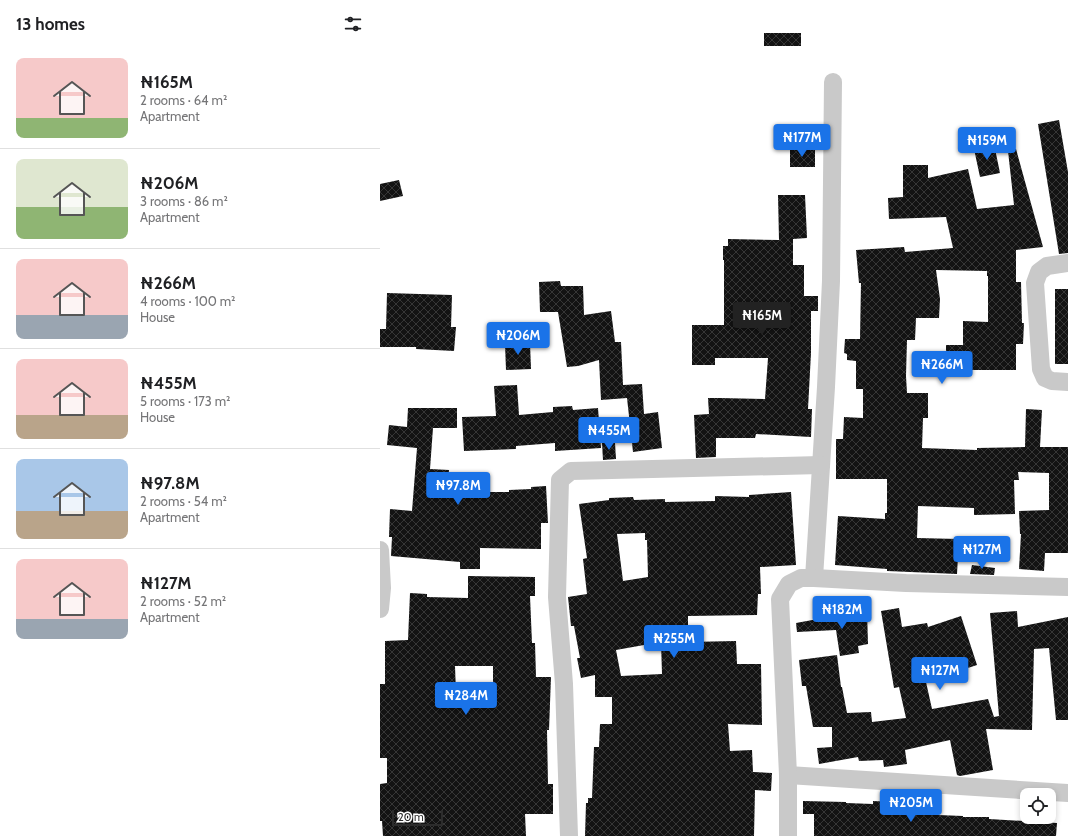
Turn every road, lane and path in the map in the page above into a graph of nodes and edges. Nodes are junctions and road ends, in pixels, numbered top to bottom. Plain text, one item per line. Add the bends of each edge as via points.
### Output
1 (832, 82) dead end
2 (1068, 263) edge
3 (1068, 382) edge
4 (821, 465) junction
5 (380, 550) edge
6 (814, 578) junction
7 (1068, 587) edge
8 (380, 609) edge
9 (788, 775) junction
10 (1068, 793) edge
11 (569, 836) edge
12 (788, 836) edge

1 - 4 street via 831,281
2 - 3 street via 1047,266 1039,272 1035,283 1041,369 1045,378 1052,382
4 - 6 street
4 - 11 street via 571,471 560,480 557,597 564,684
5 - 8 street
6 - 7 street
6 - 9 street via 801,578 789,584 780,600
9 - 10 street
9 - 12 street

